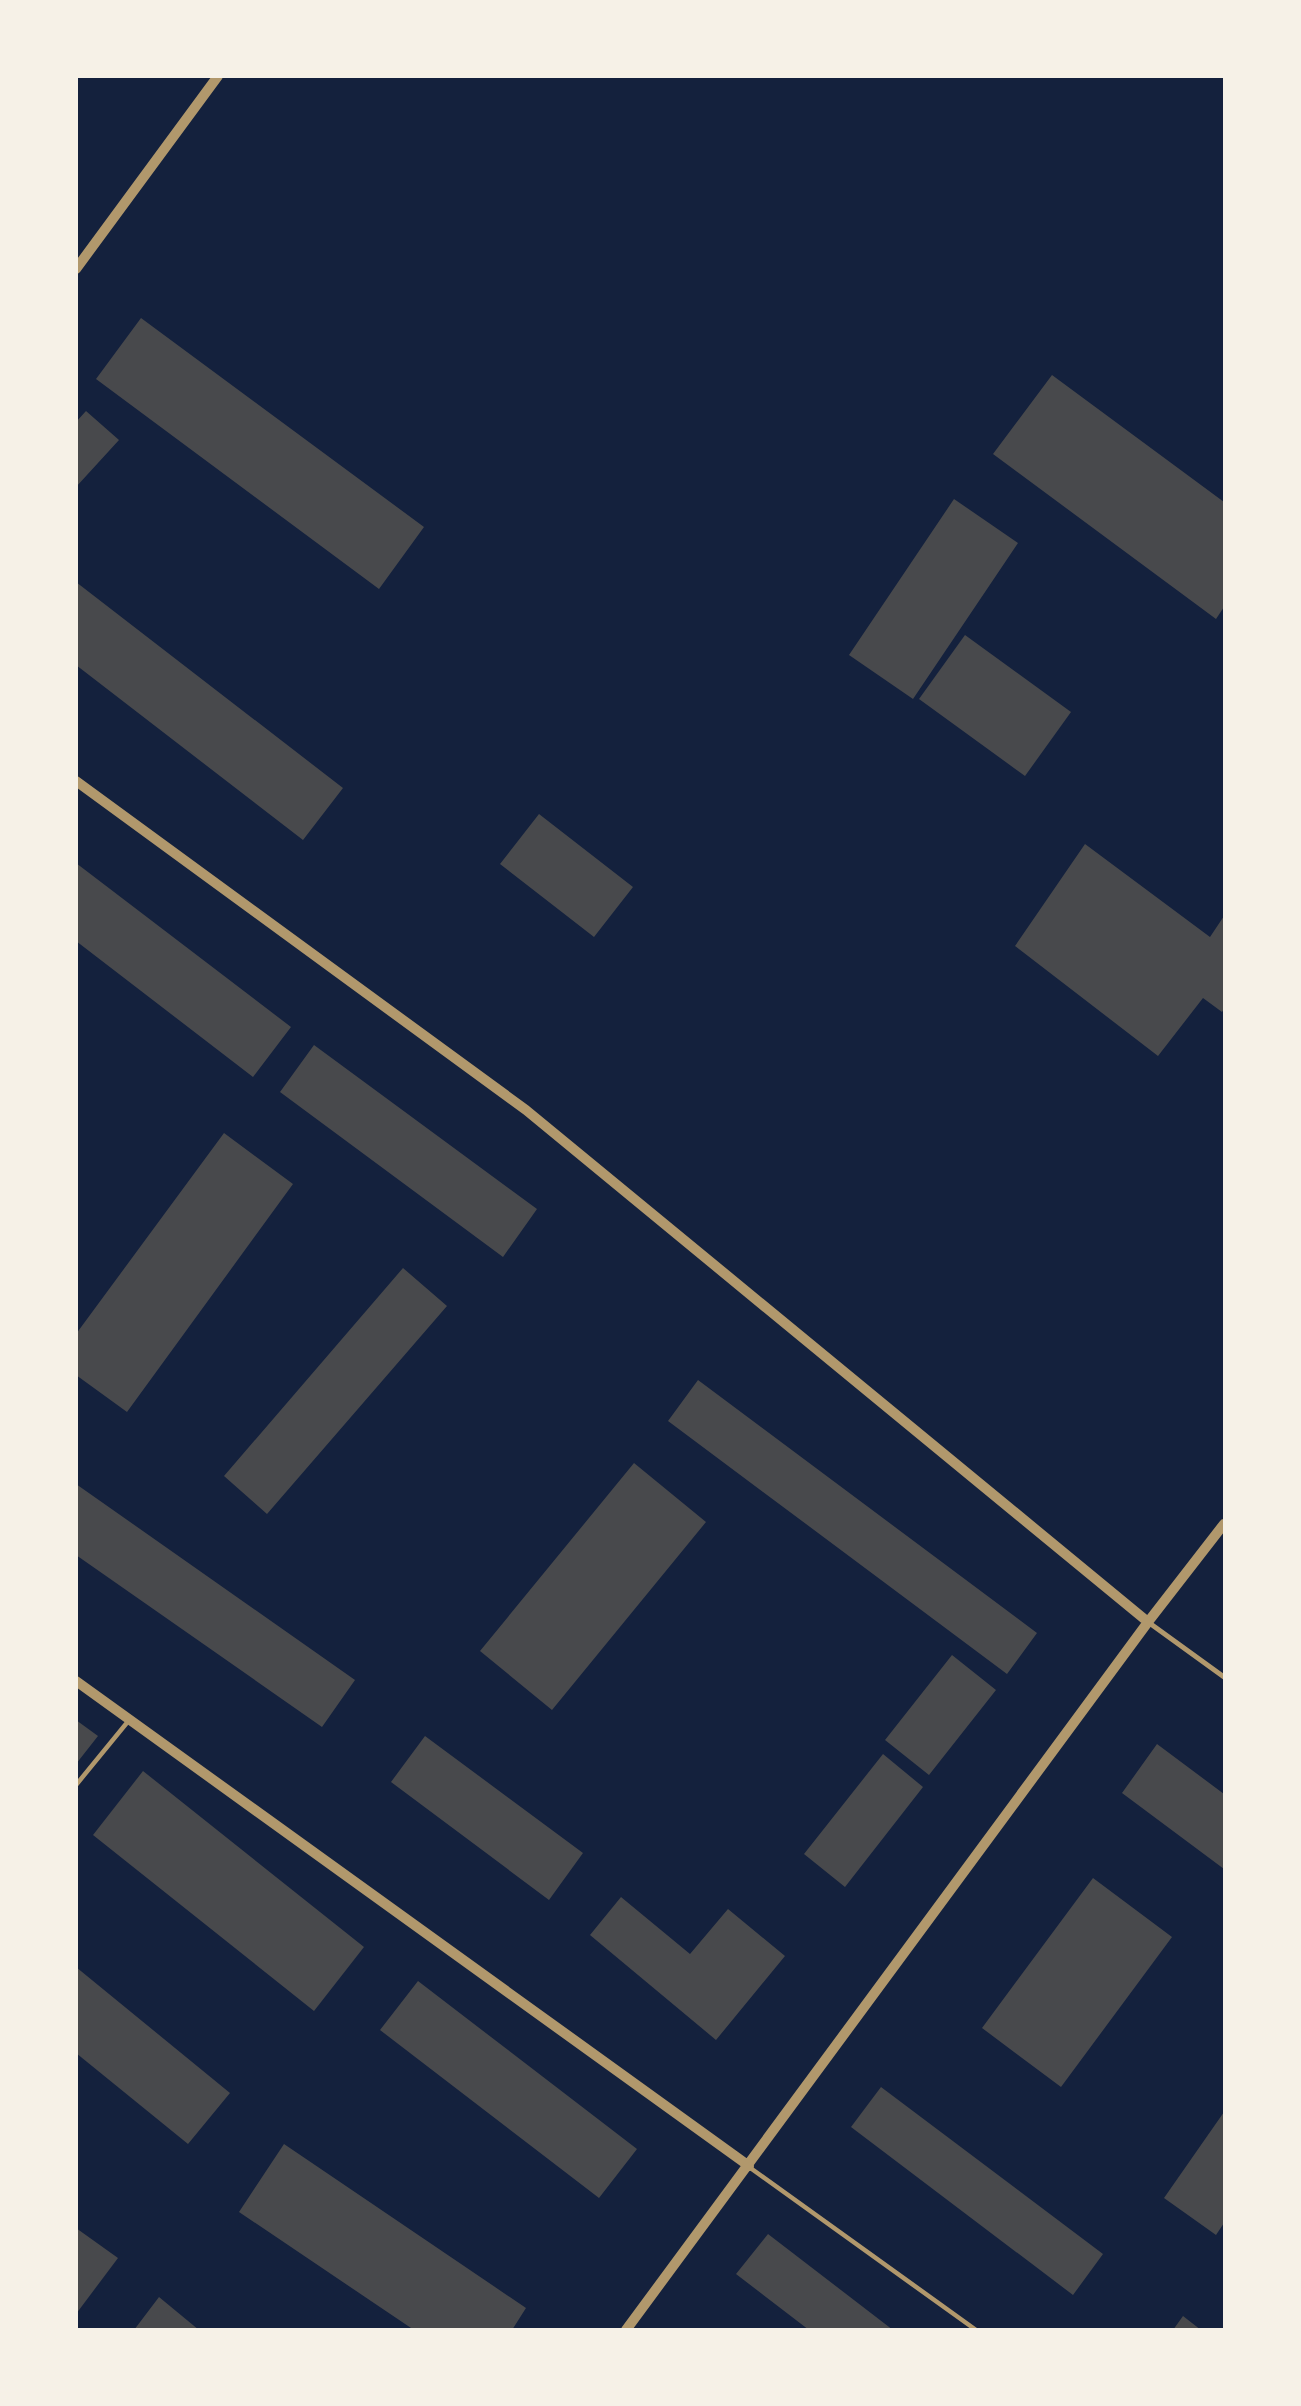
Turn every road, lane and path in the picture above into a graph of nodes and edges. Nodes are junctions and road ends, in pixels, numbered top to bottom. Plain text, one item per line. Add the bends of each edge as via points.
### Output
1 (218, 76) edge
2 (76, 269) edge
3 (76, 781) edge
4 (1224, 1524) edge
5 (1148, 1622) junction
6 (1224, 1677) edge
7 (76, 1681) edge
8 (130, 1719) junction
9 (76, 1785) edge
10 (749, 2166) junction
11 (626, 2330) edge
12 (976, 2330) edge

1 - 2 street
3 - 5 street via 526,1110
4 - 5 street
5 - 6 street
5 - 10 street
7 - 8 street
8 - 9 lane
8 - 10 street
10 - 11 street
10 - 12 lane

